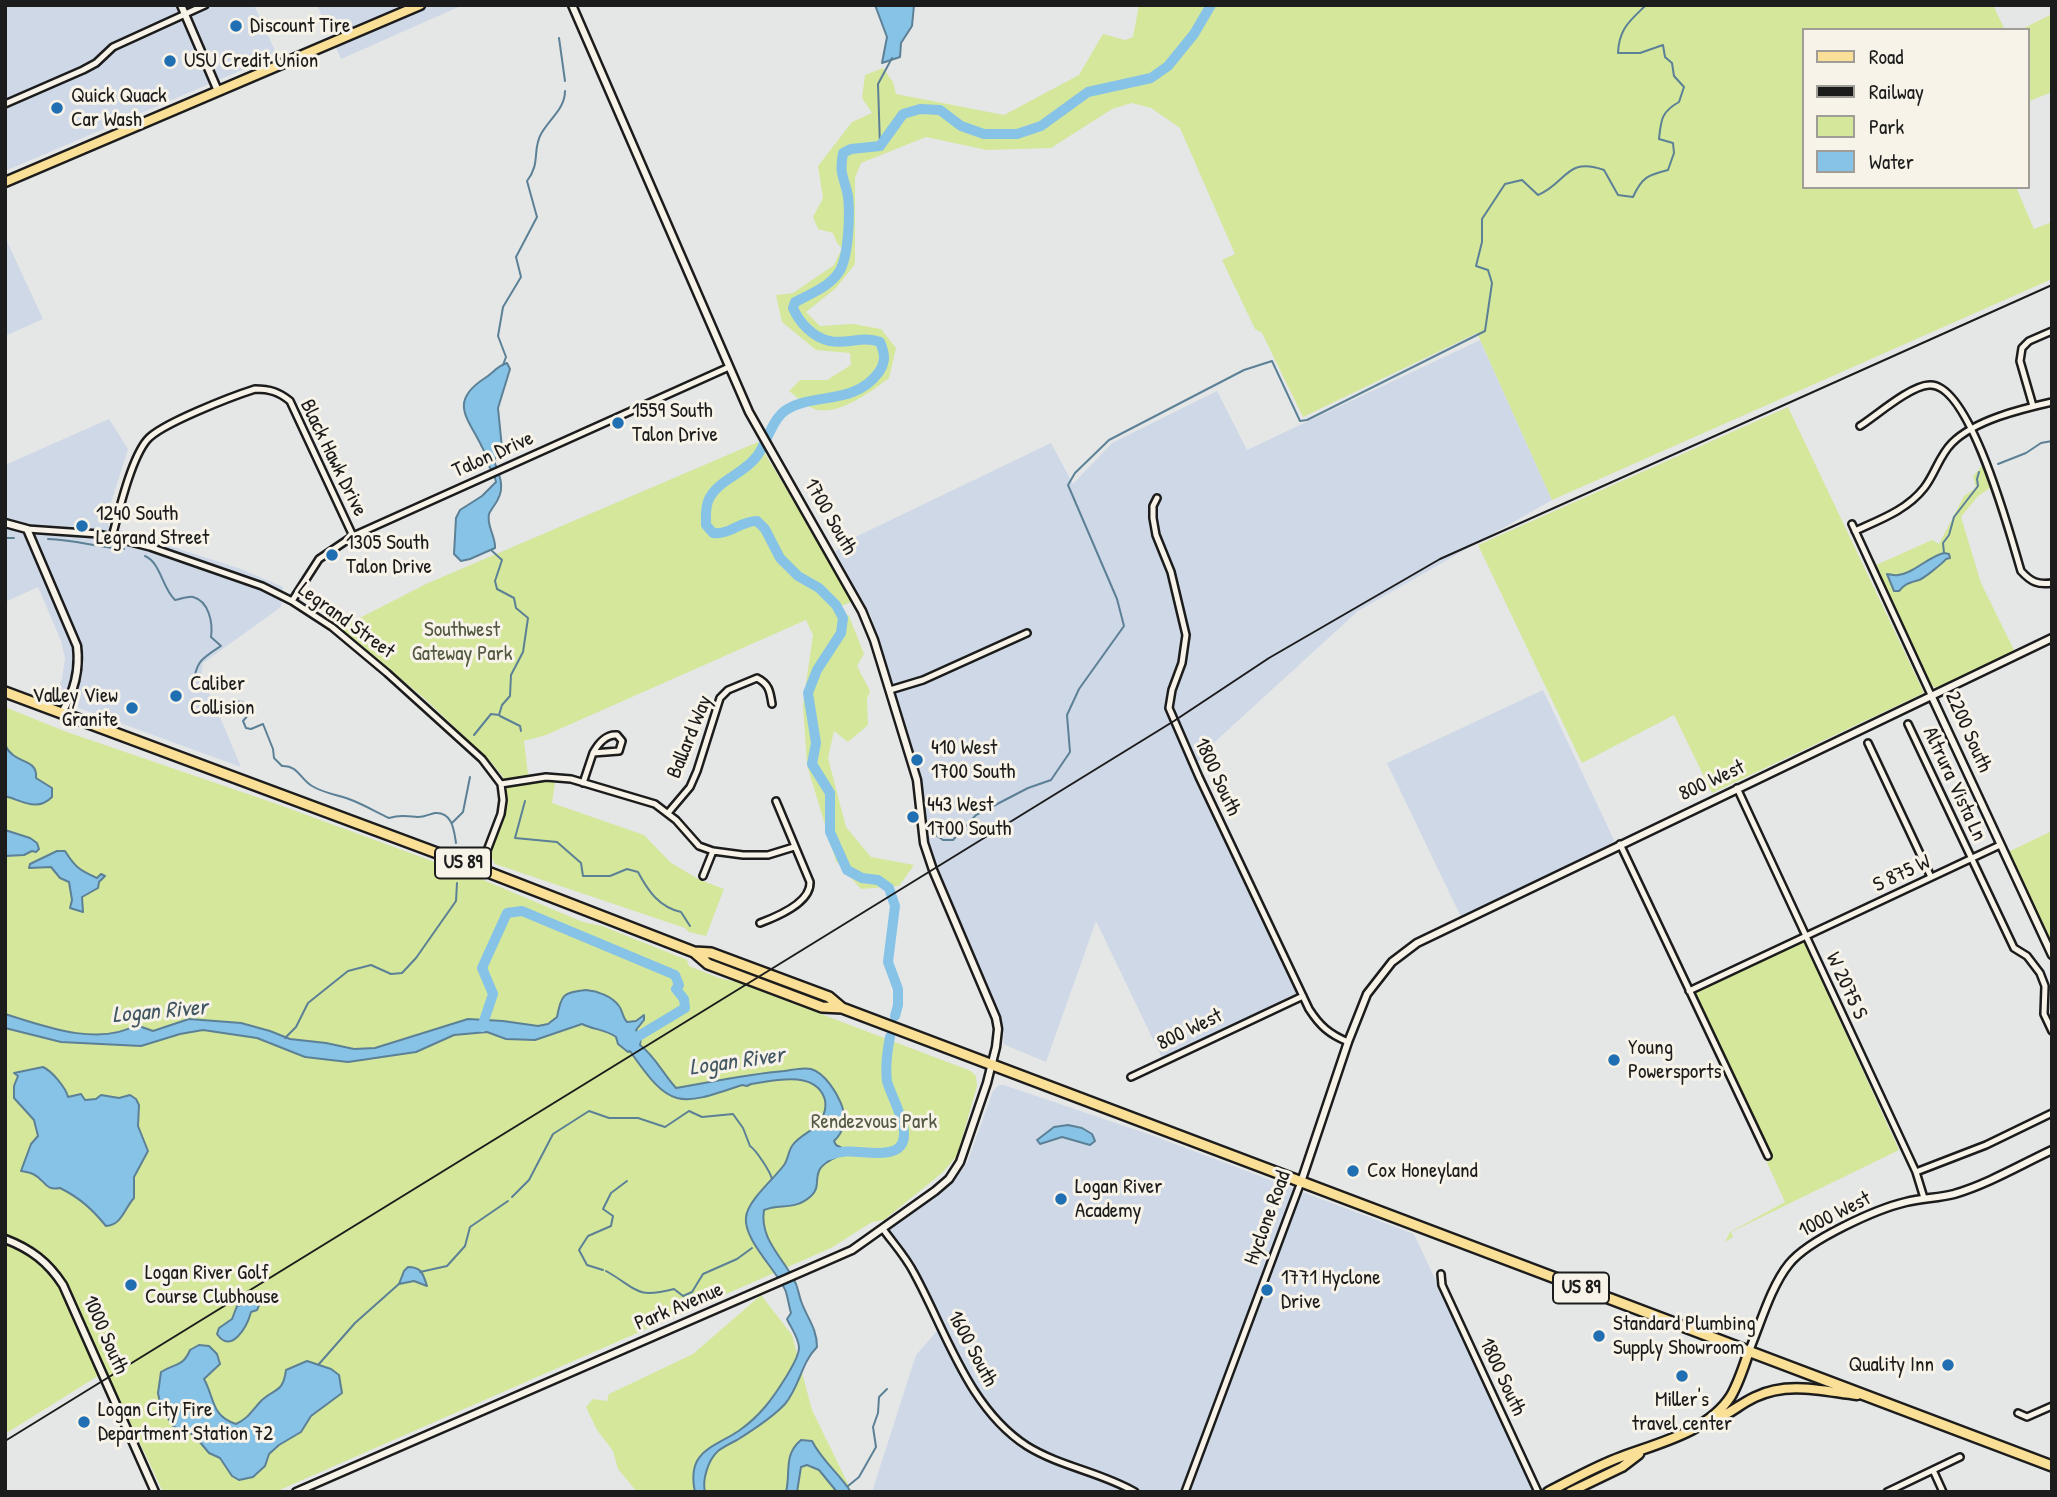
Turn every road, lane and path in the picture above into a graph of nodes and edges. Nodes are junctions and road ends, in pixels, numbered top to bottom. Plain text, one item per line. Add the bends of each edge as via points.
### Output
1 (181, 5) edge
2 (205, 5) edge
3 (420, 5) edge
4 (572, 5) edge
5 (185, 14) junction
6 (218, 91) junction
7 (5, 104) edge
8 (5, 182) edge
9 (2052, 331) edge
10 (729, 367) junction
11 (2052, 401) edge
12 (2033, 406) junction
13 (1860, 426) dead end
14 (1973, 429) junction
15 (1157, 498) dead end
16 (5, 523) edge
17 (27, 529) junction
18 (353, 536) junction
19 (112, 537) junction
20 (2052, 583) edge
21 (292, 601) junction
22 (1027, 634) dead end
23 (2052, 638) edge
24 (890, 690) junction
25 (5, 692) edge
26 (1932, 697) junction
27 (772, 704) dead end
28 (62, 713) junction
29 (1908, 724) dead end
30 (604, 739) junction
31 (1868, 743) dead end
32 (593, 753) junction
33 (610, 753) junction
34 (501, 783) junction
35 (583, 783) junction
36 (1737, 788) junction
37 (776, 801) dead end
38 (668, 813) junction
39 (1620, 844) junction
40 (2000, 845) junction
41 (794, 847) junction
42 (713, 851) junction
43 (1971, 859) junction
44 (480, 869) junction
45 (703, 876) dead end
46 (1931, 877) junction
47 (760, 923) dead end
48 (1806, 936) junction
49 (2052, 955) edge
50 (1392, 962) joint
51 (1689, 991) junction
52 (1303, 996) junction
53 (2052, 1031) edge
54 (1348, 1042) junction
55 (992, 1064) junction
56 (1131, 1077) dead end
57 (2052, 1113) edge
58 (2052, 1150) edge
59 (1768, 1156) dead end
60 (1916, 1172) junction
61 (1301, 1182) junction
62 (1924, 1198) junction
63 (883, 1229) junction
64 (5, 1239) edge
65 (1441, 1274) dead end
66 (1749, 1351) junction
67 (1866, 1396) junction
68 (2052, 1406) edge
69 (2018, 1413) dead end
70 (1704, 1423) junction
71 (1648, 1448) junction
72 (1628, 1455) junction
73 (1961, 1457) dead end
74 (2052, 1466) edge
75 (1933, 1470) junction
76 (155, 1492) edge
77 (296, 1492) edge
78 (1135, 1492) edge
79 (1185, 1492) edge
80 (1538, 1492) edge
81 (1548, 1492) edge
82 (1563, 1492) edge
83 (1570, 1492) edge
84 (1887, 1492) edge
85 (1943, 1492) edge

1 - 5 street
2 - 5 street
3 - 6 main road
4 - 10 street, 1700 South
5 - 6 street
5 - 7 street via 113,47 83,70
6 - 8 main road
9 - 12 street via 2022,348 2020,360
10 - 18 street, Talon Drive
10 - 24 street, 1700 South via 749,412 862,611
11 - 12 street
12 - 14 street
13 - 14 street via 1932,384 1947,391
14 - 20 street via 2021,571 2030,581
14 - 26 street, 2200 South via 1954,441 1910,502 1854,528
15 - 52 street, 1800 South via 1154,527 1171,572 1186,635 1169,708
16 - 17 street, Legrand Street
17 - 19 street, Legrand Street
17 - 28 street via 77,646 76,680
18 - 19 street, Black Hawk Drive via 290,401 280,393 255,389 166,426 148,439 138,453
18 - 21 street, Talon Drive via 319,559
19 - 21 street, Legrand Street via 243,579
21 - 34 street, Legrand Street via 387,673 482,759
22 - 24 street
23 - 26 street, 800 West
24 - 55 street, 1700 South via 917,780 924,844 996,1018
25 - 28 highway, US 89
26 - 36 street, 800 West
26 - 40 street, 2200 South
27 - 38 street, Ballard Way via 770,690 757,678 720,698 694,779
28 - 44 highway, US 89
29 - 43 street, Altrura Vista Ln
30 - 32 street
30 - 33 street
30 - 33 street via 612,734 622,741 619,751
31 - 46 street
32 - 33 street
32 - 35 street
34 - 35 street via 557,777
34 - 44 street via 500,814
35 - 38 street via 655,804
36 - 39 street, 800 West
36 - 48 street, W 2075 S
37 - 41 street
38 - 42 street via 699,846
39 - 50 street, 800 West via 1416,943
39 - 51 street
40 - 43 street, S 875 W
40 - 49 street, 2200 South
41 - 42 street via 768,855
41 - 47 street via 810,890 806,897
42 - 45 street
43 - 46 street, S 875 W
43 - 53 street, Altrura Vista Ln via 2014,948 2040,973 2045,986 2044,1014
44 - 55 highway, US 89 via 694,952 711,953 817,992 842,1008
46 - 48 street, S 875 W
48 - 51 street, S 875 W
48 - 60 street, W 2075 S
50 - 54 street, Hyclone Road via 1367,994
51 - 59 street
52 - 54 street, 1800 South via 1318,1023
52 - 56 street, 800 West
54 - 61 street, Hyclone Road
55 - 61 highway, US 89
55 - 63 street, Park Avenue via 960,1162 935,1191
57 - 60 street
58 - 62 street, 1000 West via 1974,1186
60 - 62 street, W 2075 S
61 - 66 highway, US 89
61 - 79 street, Hyclone Road
62 - 66 street, 1000 West via 1890,1207 1800,1252 1777,1283
63 - 77 street, Park Avenue via 852,1250 797,1275
63 - 78 street, 1600 South via 912,1269 972,1387 995,1416 1041,1454
64 - 76 street, 1000 South via 38,1255 54,1271
65 - 80 street, 1800 South via 1442,1285
66 - 67 highway, US 89
66 - 70 main road, 1000 West via 1730,1397
67 - 70 main road via 1794,1387 1773,1390
67 - 74 highway, US 89
68 - 69 street via 2027,1417
70 - 71 main road, 1000 West
71 - 72 main road, 1000 West
71 - 83 main road, 1000 West via 1622,1467
72 - 81 main road, 1000 West
72 - 82 main road
73 - 75 street
75 - 84 street
75 - 85 street

